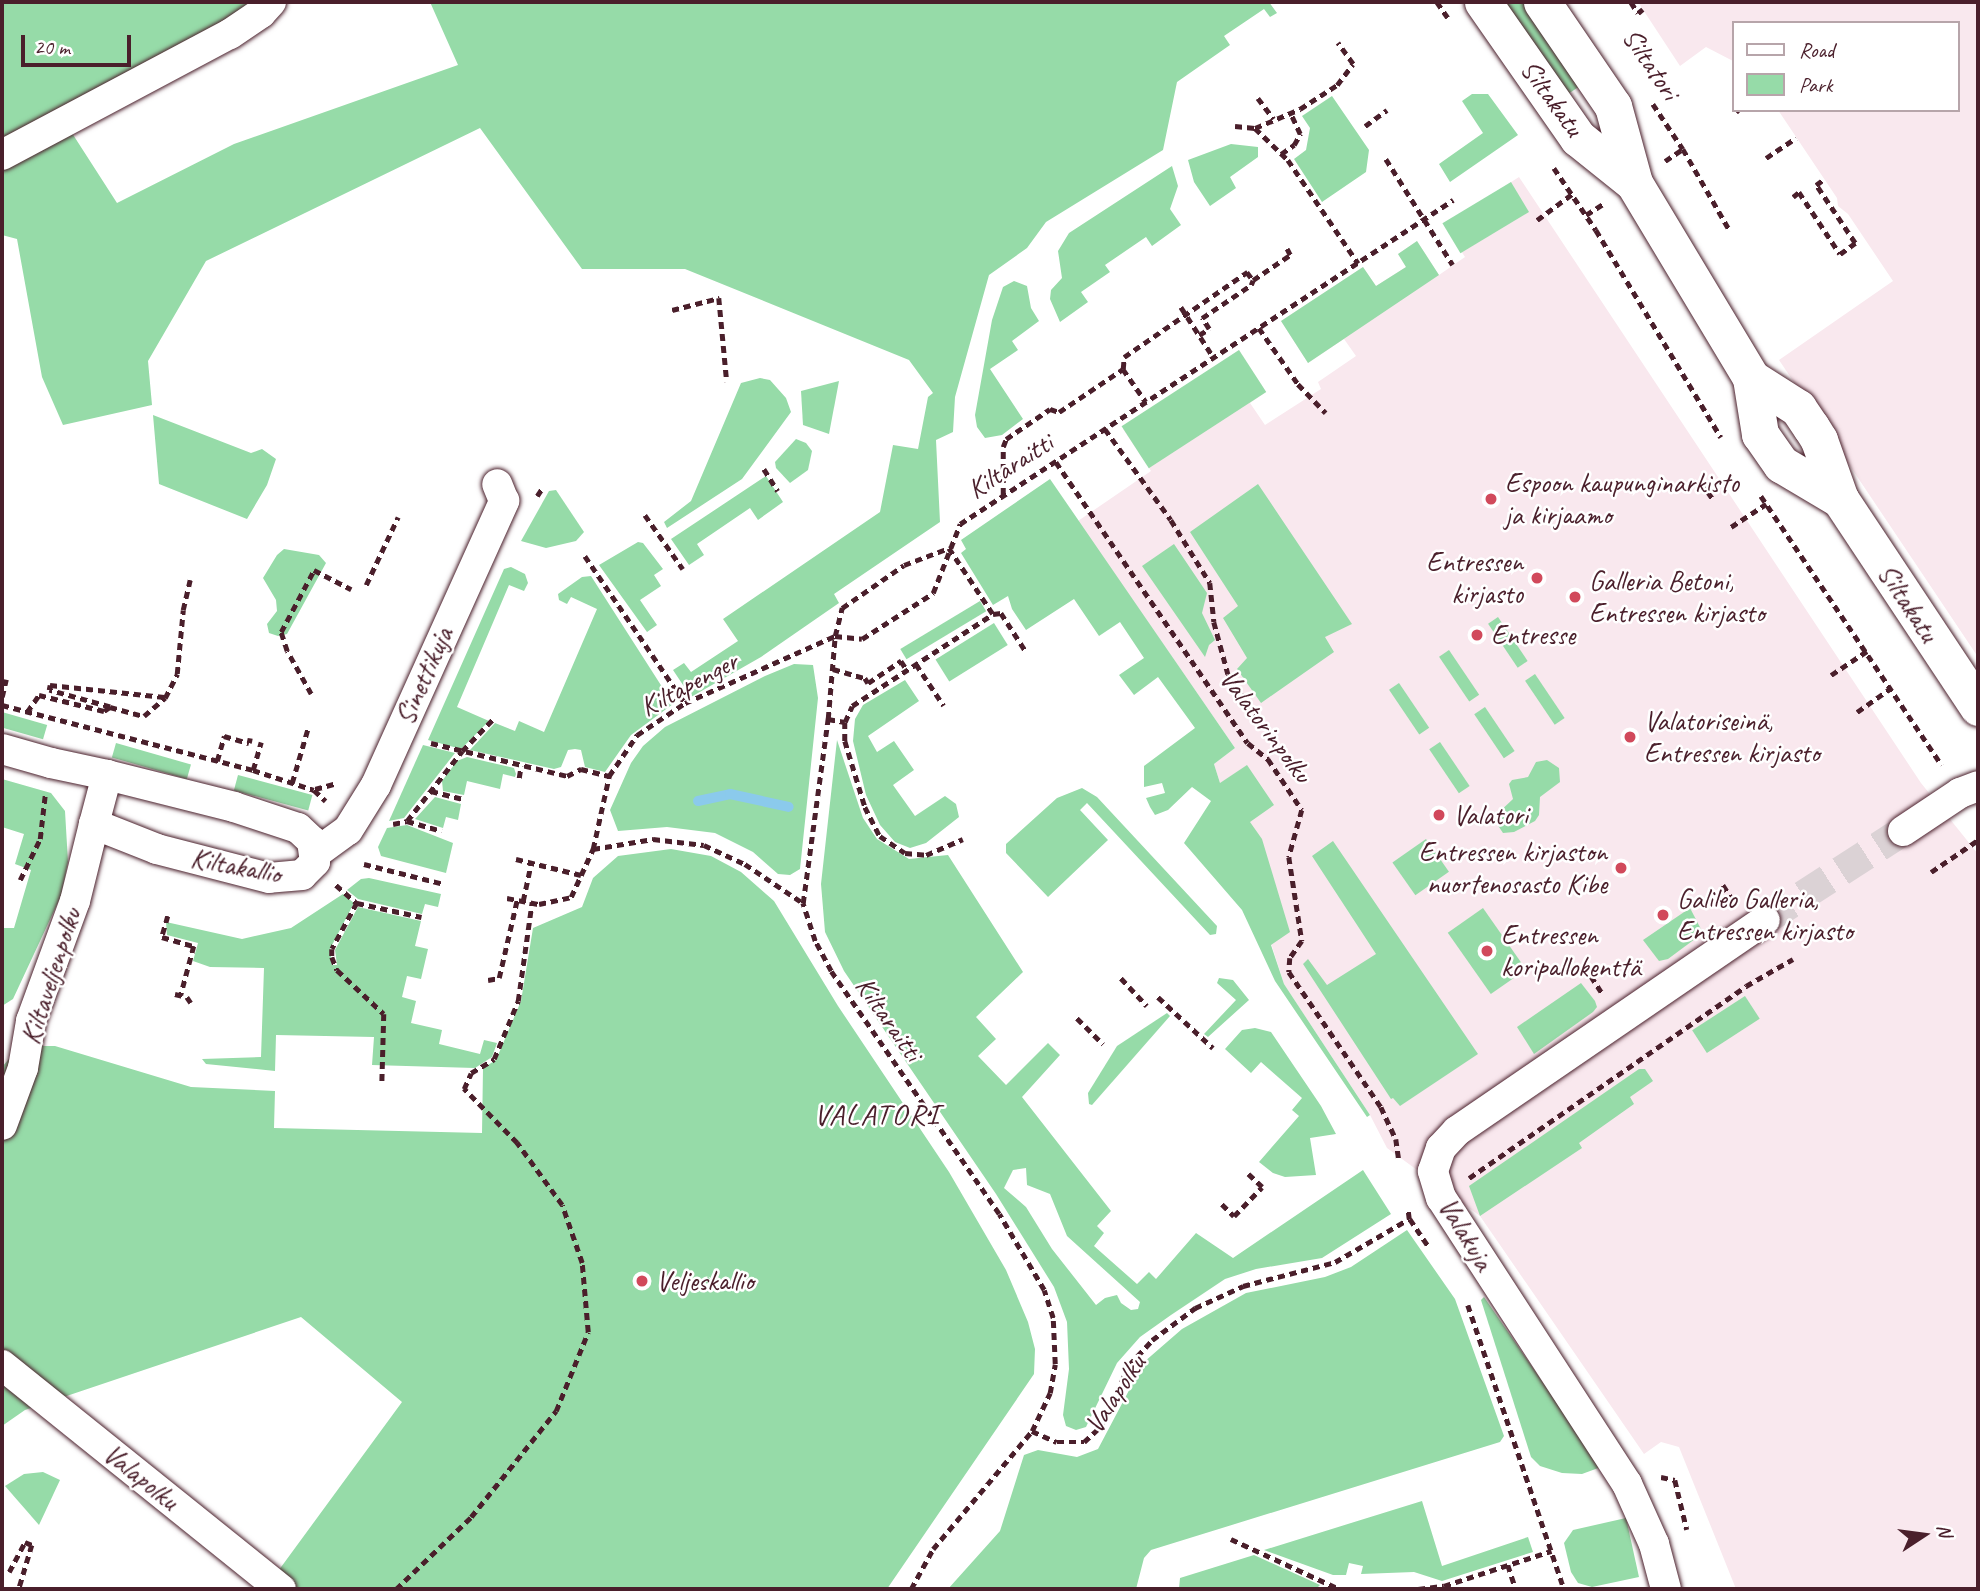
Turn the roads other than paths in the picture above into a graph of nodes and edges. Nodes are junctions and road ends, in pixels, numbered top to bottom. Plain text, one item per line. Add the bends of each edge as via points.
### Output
1 (271, 2) edge
2 (1483, 2) edge
3 (1542, 2) edge
4 (2, 155) edge
5 (1647, 173) junction
6 (497, 484) dead end
7 (1978, 707) edge
8 (2, 749) edge
9 (107, 775) junction
10 (1969, 790) edge
11 (94, 824) junction
12 (1903, 831) tunnel mouth
13 (316, 853) junction
14 (1765, 920) tunnel mouth
15 (2, 1125) edge
16 (2, 1365) edge
17 (281, 1589) edge
18 (1666, 1589) edge

1 - 4 street via 230,34
2 - 5 street, Siltakatu via 1578,138
3 - 5 street, Siltakatu via 1613,106
5 - 7 street, Siltakatu via 1751,378 1760,433 1781,464 1839,499
6 - 13 street, Sinettikuja via 504,501 376,785 348,830
8 - 9 street, Kiltakallio
9 - 11 street
9 - 13 street, Kiltakallio via 298,828 312,841
10 - 12 street
11 - 13 street, Kiltakallio via 158,849 269,878 302,875 311,869
11 - 15 street, Kiltaveljenpolku via 75,901 31,1021 23,1068
14 - 18 street, Valakuja via 1457,1131 1441,1148 1433,1171 1441,1198 1627,1484 1654,1544
16 - 17 street, Valapolku

